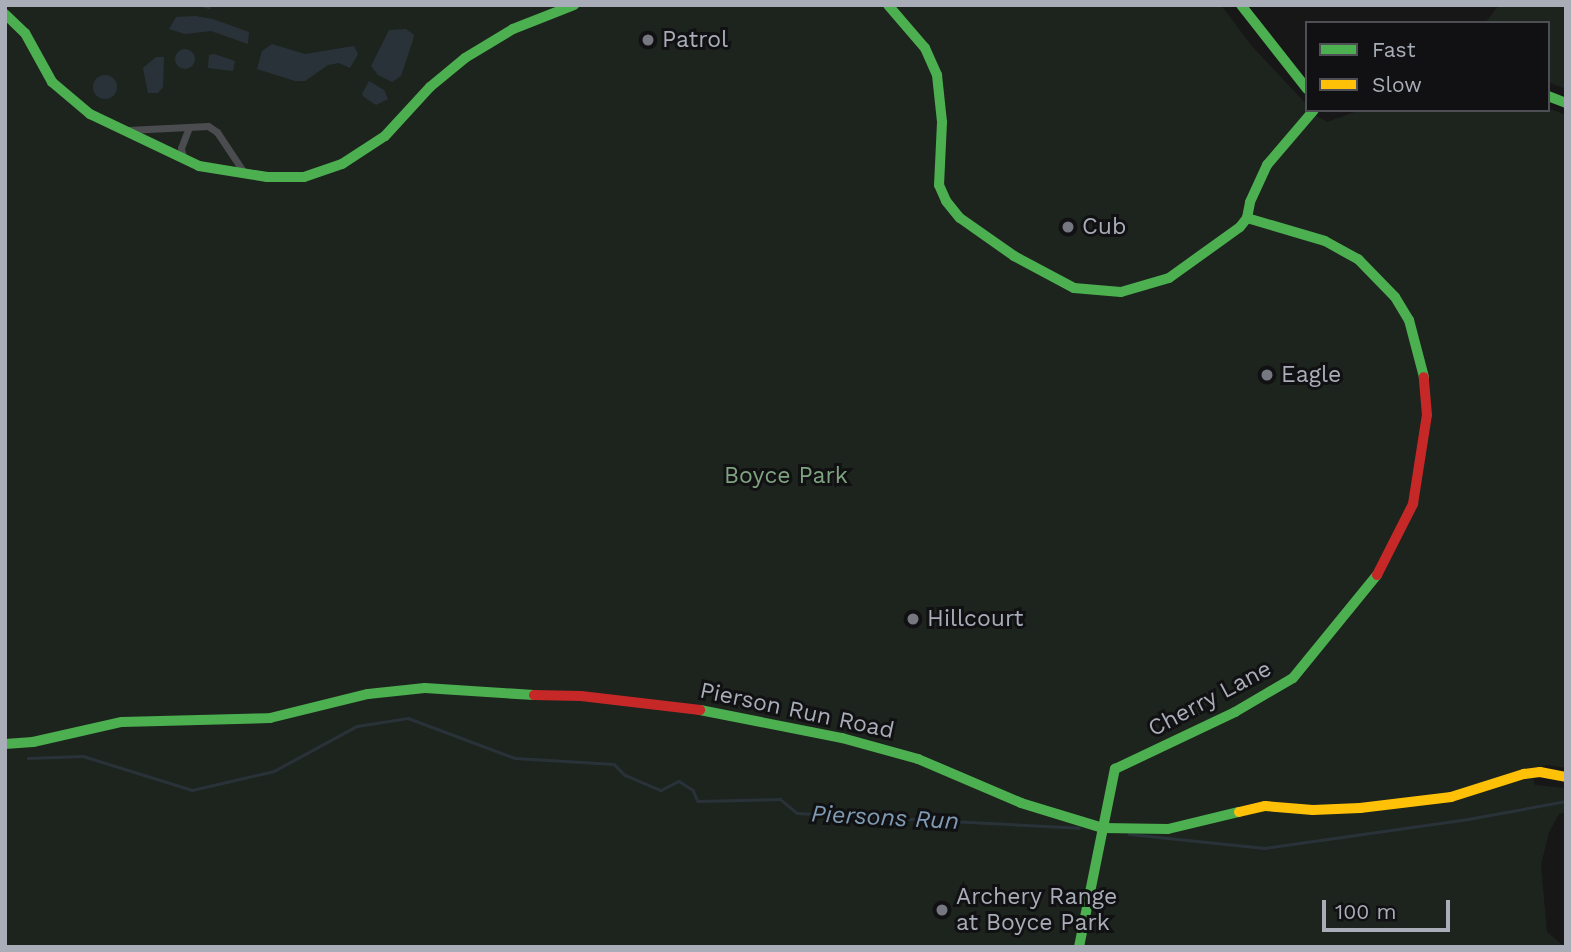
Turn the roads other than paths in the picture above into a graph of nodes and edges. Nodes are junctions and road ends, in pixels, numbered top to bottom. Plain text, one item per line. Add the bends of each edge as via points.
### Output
1 (574, 5) edge
2 (888, 5) edge
3 (1241, 5) edge
4 (5, 14) edge
5 (1305, 86) edge
6 (1312, 112) edge
7 (189, 127) junction
8 (124, 130) junction
9 (183, 157) junction
10 (246, 174) junction
11 (1247, 218) junction
12 (5, 744) edge
13 (1566, 777) edge
14 (1103, 828) junction
15 (1079, 947) edge

1 - 10 street via 513,29 465,58 430,87 385,136 342,164 304,177
2 - 11 street via 925,48 937,75 942,122 937,163 946,201 978,232 1034,268 1074,288 1121,292 1169,278
3 - 5 street
4 - 8 street via 25,33 52,82 69,99
6 - 11 street via 1267,165
7 - 8 street
7 - 9 street via 181,148
7 - 10 street via 208,126 217,132
8 - 9 street
9 - 10 street via 199,166
11 - 14 street, Cherry Lane via 1325,241 1358,259 1395,297 1409,320 1423,366 1427,415 1413,504 1374,581 1293,678 1211,724 1115,769
12 - 14 street, Pierson Run Road via 122,722 270,718 368,694 425,688 581,696 724,713 842,738 918,759 1021,803
13 - 14 street, Pierson Run Road via 1524,774 1451,797 1360,808 1265,806 1168,829
14 - 15 street

